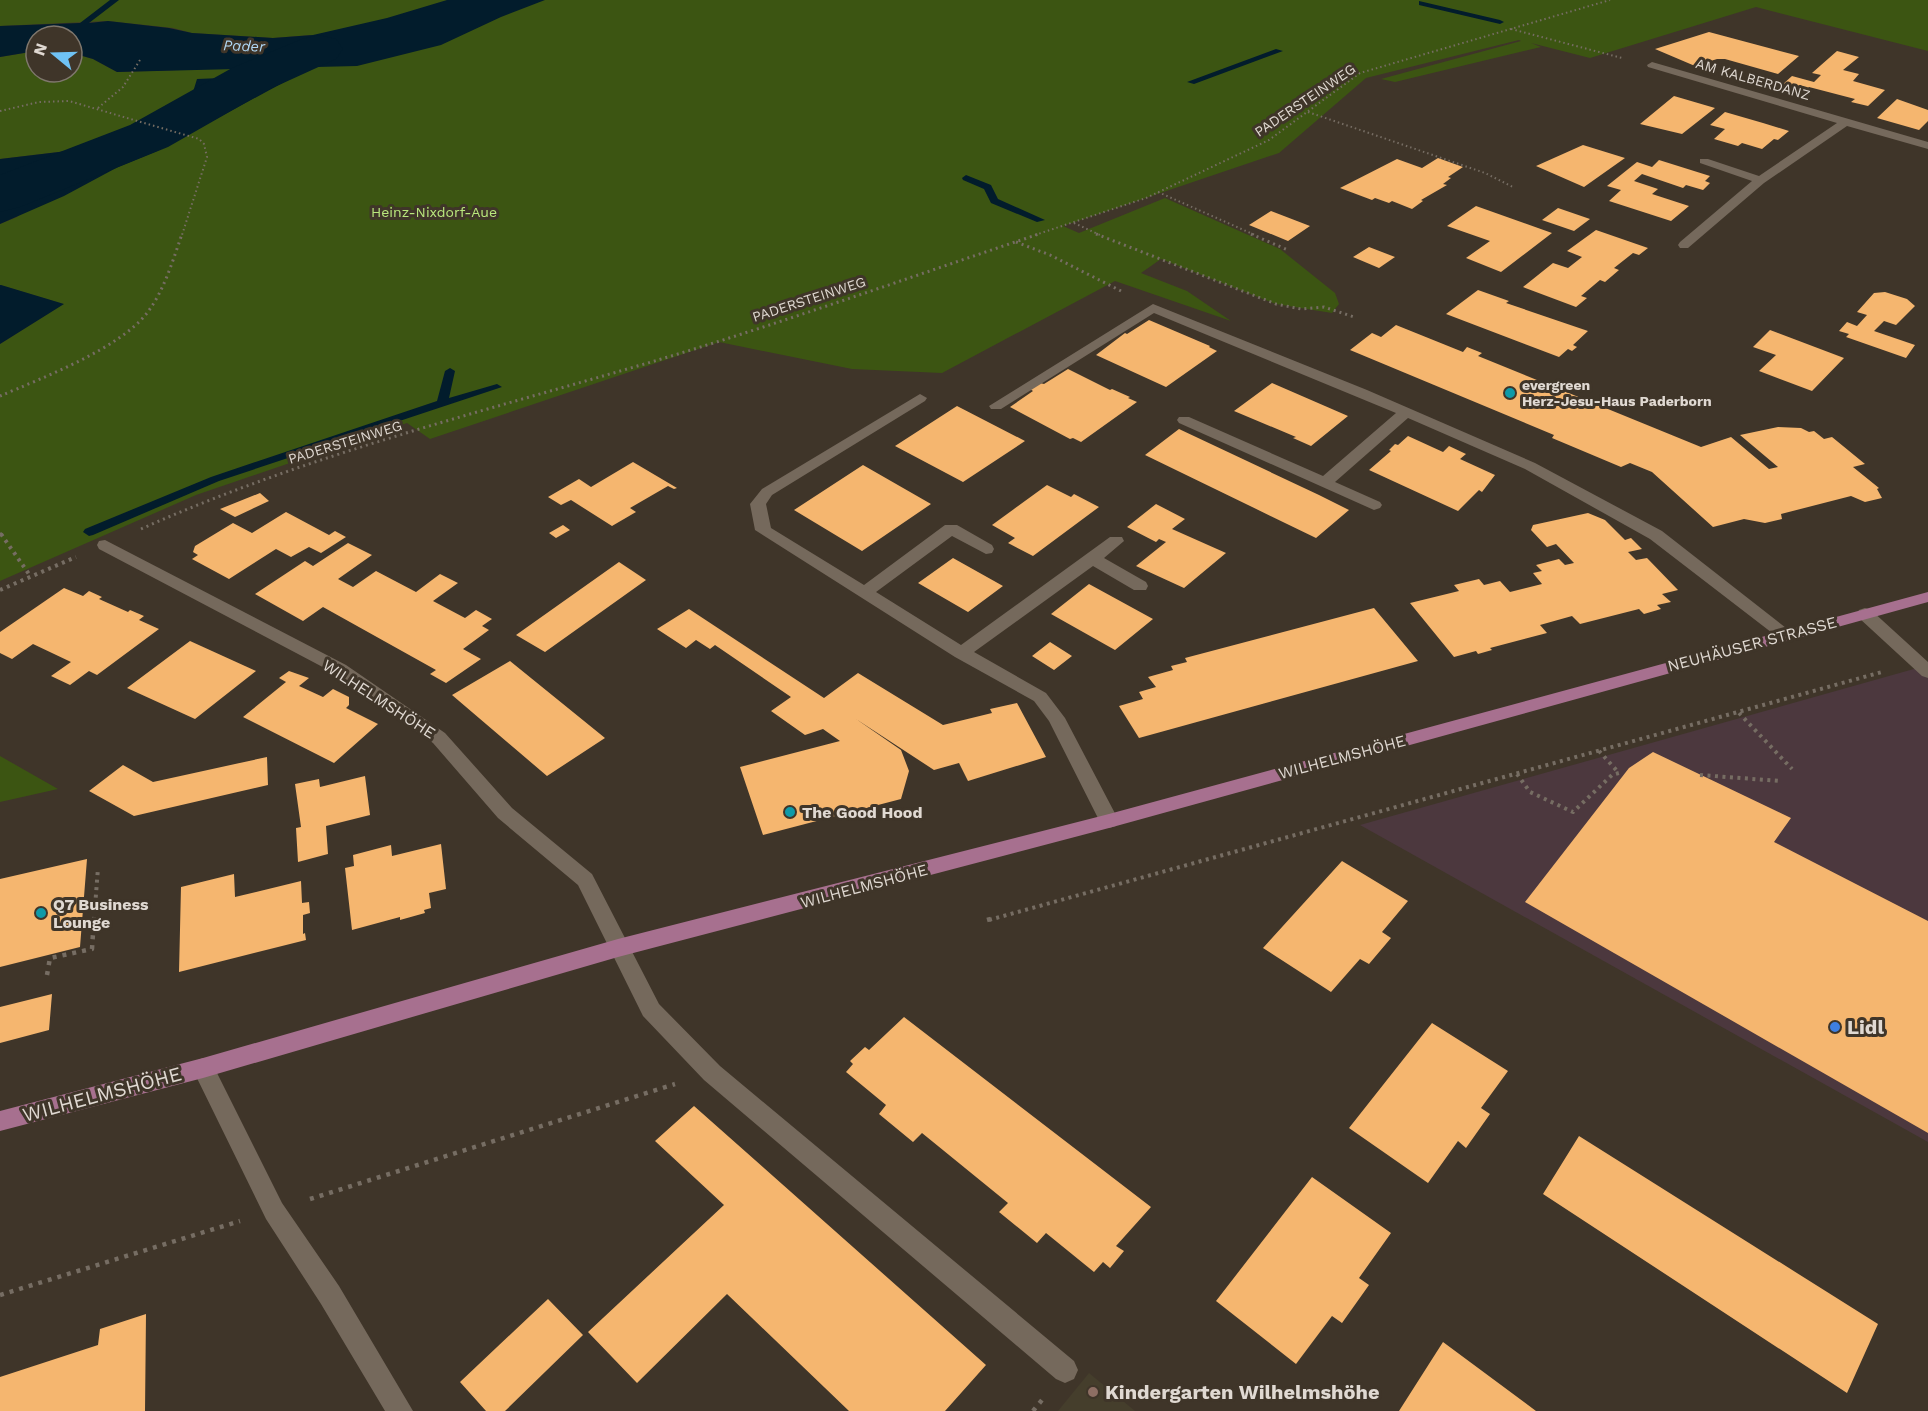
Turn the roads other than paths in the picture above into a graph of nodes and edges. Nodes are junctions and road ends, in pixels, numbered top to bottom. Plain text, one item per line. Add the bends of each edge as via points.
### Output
1 (1652, 65) road end
2 (1845, 122) junction
3 (1928, 146) edge
4 (1704, 161) dead end
5 (1760, 180) junction
6 (1684, 245) dead end
7 (920, 398) dead end
8 (996, 406) dead end
9 (1406, 412) junction
10 (1184, 420) dead end
11 (1324, 483) junction
12 (1374, 505) dead end
13 (1116, 541) dead end
14 (105, 545) road end
15 (986, 549) dead end
16 (1092, 558) junction
17 (1140, 586) dead end
18 (864, 593) junction
19 (1928, 597) edge
20 (1865, 614) junction
21 (1786, 635) junction
22 (961, 653) junction
23 (1922, 667) edge
24 (1576, 692) joint
25 (1109, 821) junction
26 (618, 948) junction
27 (203, 1068) junction
28 (0, 1121) edge
29 (1065, 1370) dead end
30 (400, 1411) edge

1 - 2 street, AM KALBERDANZ
2 - 3 street, AM KALBERDANZ
2 - 5 street
4 - 5 street
5 - 6 street
7 - 18 street via 767,492 758,504 763,530
8 - 9 street via 1153,308
9 - 11 street
9 - 21 street via 1530,466 1656,535
10 - 11 street
11 - 12 street
13 - 16 street
14 - 26 street, WILHELMSHÖHE via 340,669 439,738 505,813 585,880
15 - 18 street via 951,529
16 - 17 street
16 - 22 street
18 - 22 street
19 - 20 main road, NEUHÄUSER STRASSE
20 - 21 main road, NEUHÄUSER STRASSE
20 - 23 street
21 - 24 main road, NEUHÄUSER STRASSE
22 - 25 street via 1040,697 1056,718
24 - 25 main road, WILHELMSHÖHE
25 - 26 main road, WILHELMSHÖHE
26 - 27 main road, WILHELMSHÖHE
26 - 29 street via 651,1010 712,1072
27 - 28 main road, WILHELMSHÖHE
27 - 30 street via 274,1210

